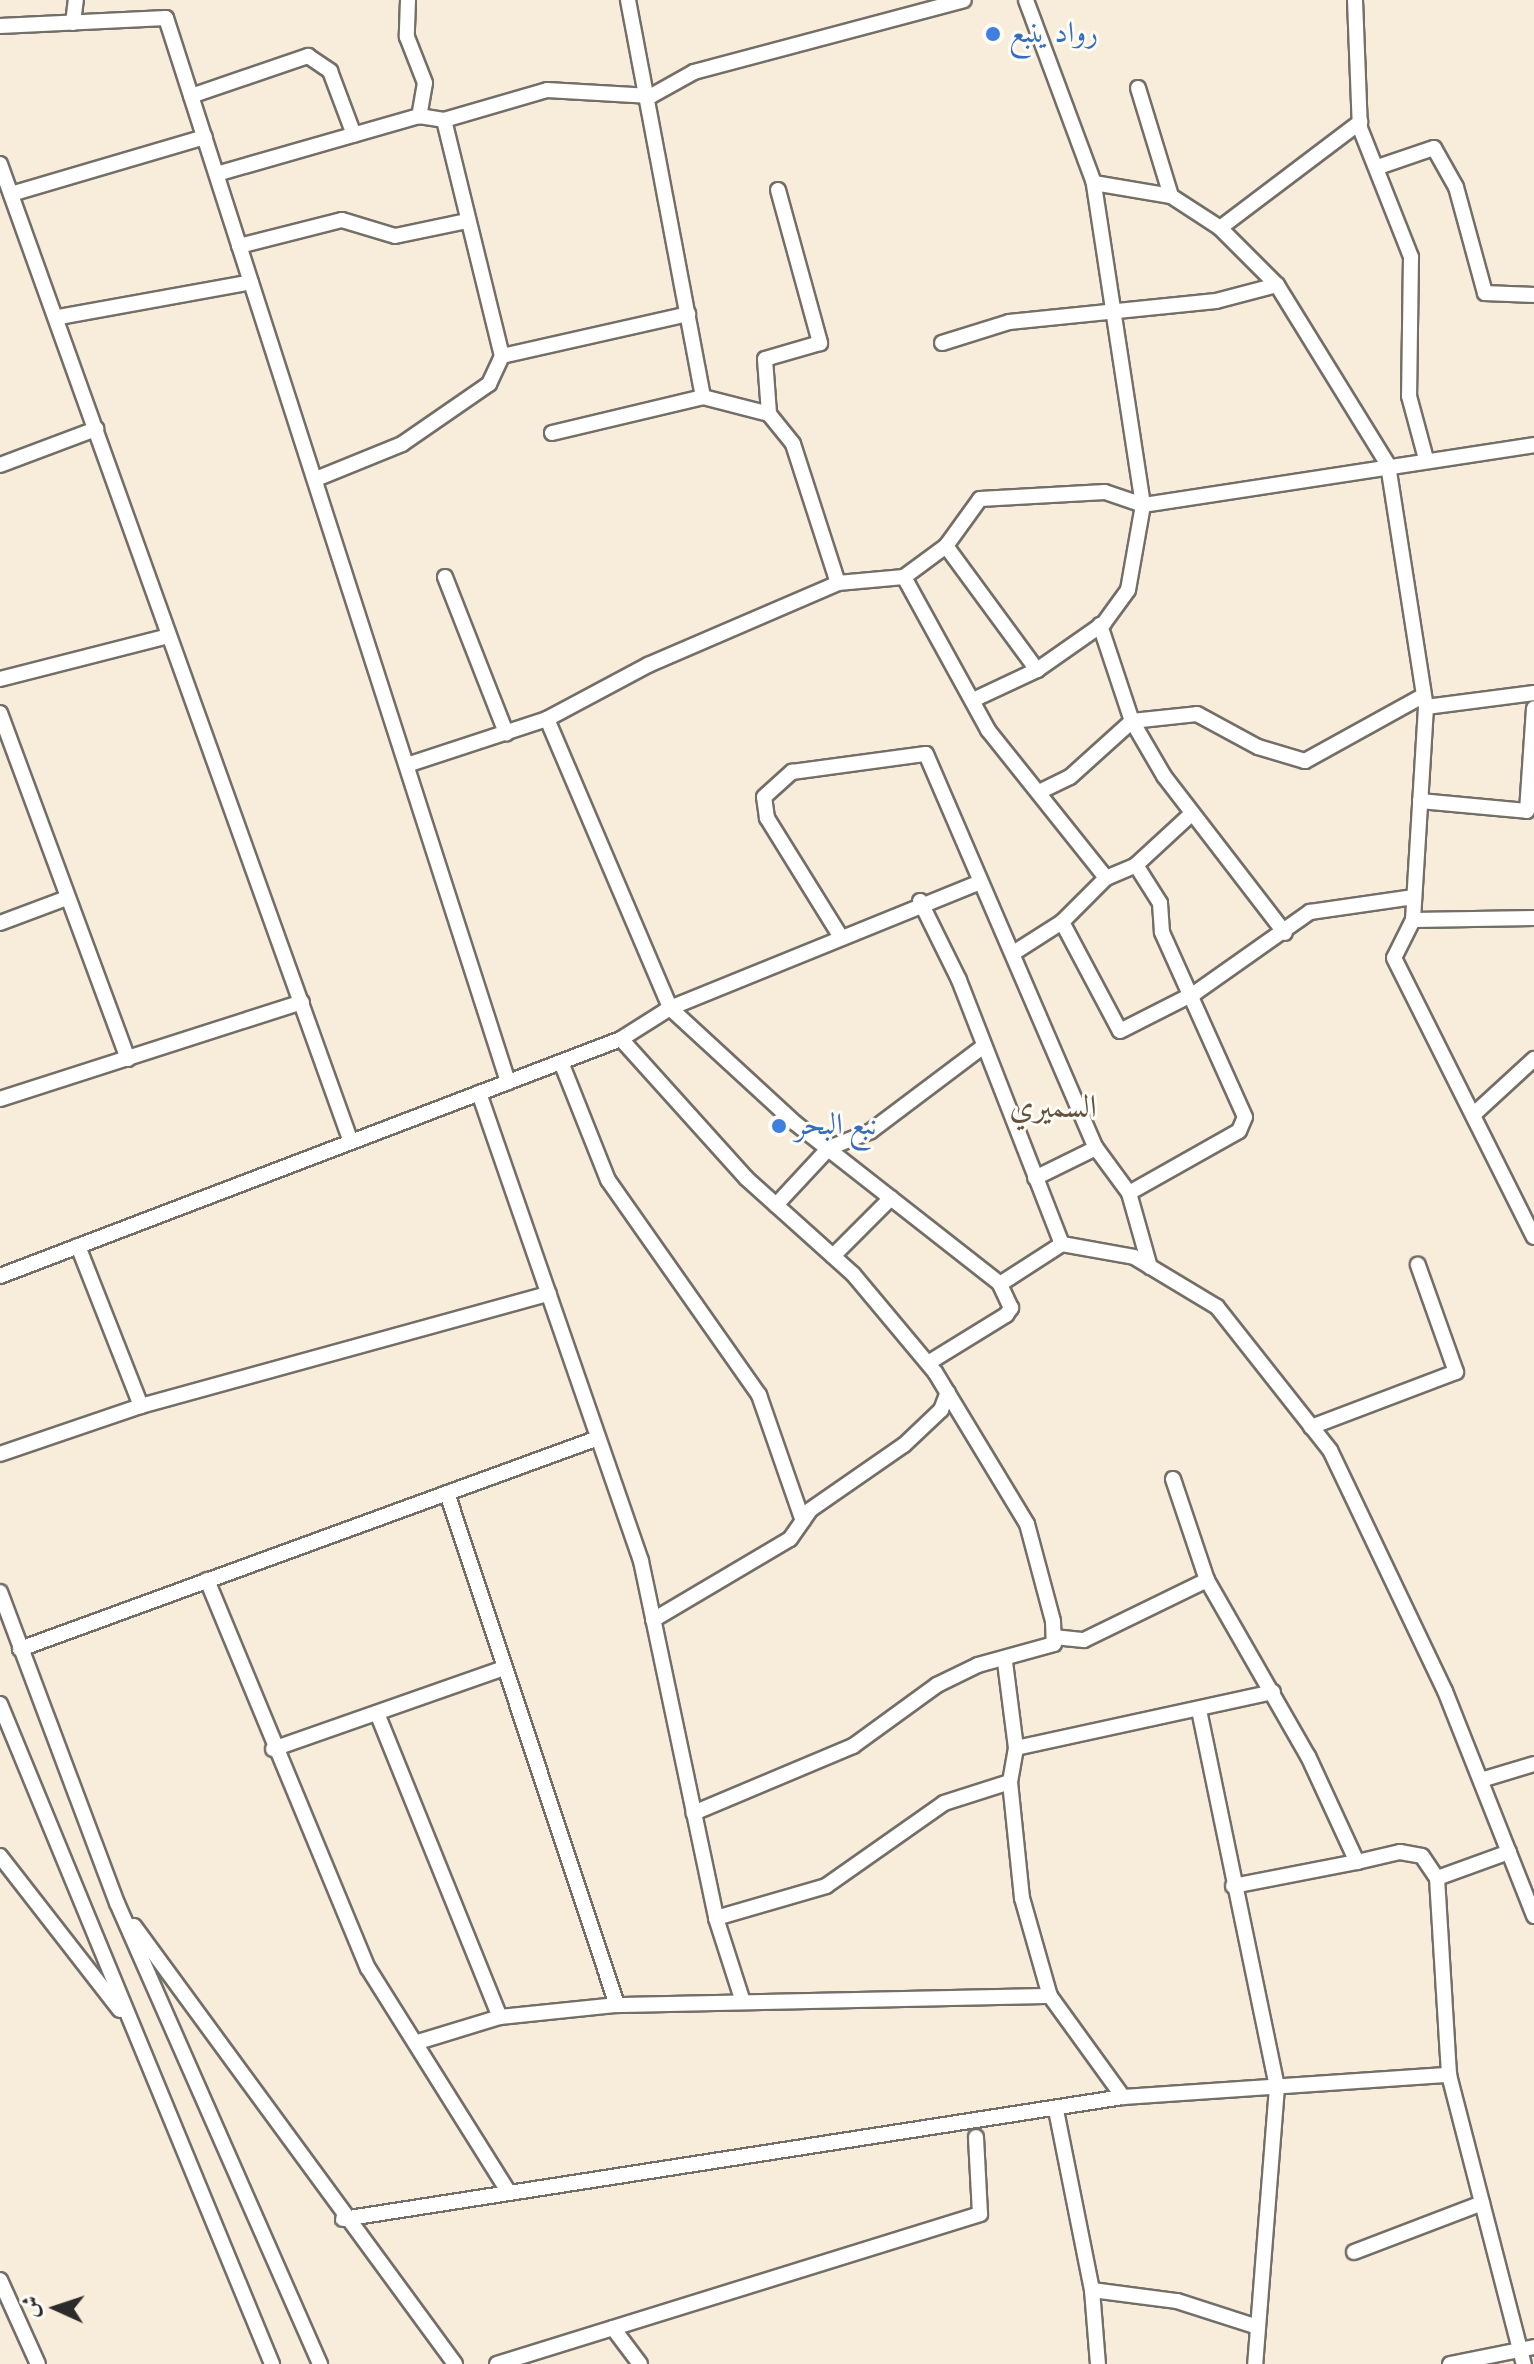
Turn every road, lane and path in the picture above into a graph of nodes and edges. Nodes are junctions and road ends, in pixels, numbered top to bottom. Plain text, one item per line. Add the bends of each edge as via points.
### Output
1 (76, 0) edge
2 (408, 0) edge
3 (628, 0) edge
4 (964, 0) edge
5 (1026, 0) edge
6 (1355, 0) edge
7 (73, 23) junction
8 (0, 26) edge
9 (1138, 88) dead end
10 (191, 96) junction
11 (651, 96) junction
12 (419, 116) junction
13 (444, 120) junction
14 (1360, 122) junction
15 (354, 135) junction
16 (205, 137) junction
17 (0, 164) edge
18 (1381, 166) dead end
19 (220, 173) junction
20 (1094, 183) junction
21 (778, 190) dead end
22 (11, 194) junction
23 (1171, 196) junction
24 (467, 221) junction
25 (1220, 228) junction
26 (239, 246) junction
27 (251, 282) junction
28 (1277, 285) junction
29 (1534, 295) edge
30 (1115, 311) junction
31 (688, 314) junction
32 (59, 317) junction
33 (942, 343) dead end
34 (502, 356) junction
35 (703, 397) junction
36 (769, 414) junction
37 (96, 429) junction
38 (552, 433) dead end
39 (1534, 445) edge
40 (1426, 459) junction
41 (0, 465) edge
42 (1388, 465) junction
43 (316, 479) junction
44 (1143, 505) junction
45 (946, 546) junction
46 (445, 577) dead end
47 (904, 577) junction
48 (838, 583) junction
49 (1100, 625) junction
50 (169, 636) junction
51 (1037, 670) junction
52 (0, 679) edge
53 (1534, 693) edge
54 (973, 700) junction
55 (1424, 702) junction
56 (1534, 708) edge
57 (0, 713) edge
58 (547, 719) junction
59 (1132, 721) junction
60 (506, 733) junction
61 (410, 764) junction
62 (1039, 792) junction
63 (1420, 801) junction
64 (1188, 817) junction
65 (1136, 865) junction
66 (1106, 878) junction
67 (980, 882) junction
68 (1414, 897) junction
69 (67, 898) junction
70 (920, 901) junction
71 (1534, 918) edge
72 (1413, 920) junction
73 (1062, 922) junction
74 (0, 923) edge
75 (1285, 933) junction
76 (839, 934) junction
77 (1015, 952) junction
78 (1195, 993) junction
79 (302, 1002) junction
80 (670, 1008) junction
81 (621, 1039) junction
82 (981, 1048) junction
83 (128, 1059) junction
84 (1534, 1059) edge
85 (561, 1062) junction
86 (508, 1082) junction
87 (479, 1093) junction
88 (0, 1099) edge
89 (1473, 1115) junction
90 (351, 1142) junction
91 (829, 1148) junction
92 (1096, 1148) junction
93 (1035, 1178) junction
94 (1129, 1193) junction
95 (891, 1198) junction
96 (776, 1205) junction
97 (1534, 1237) edge
98 (1062, 1244) junction
99 (78, 1246) junction
100 (833, 1256) junction
101 (1418, 1265) dead end
102 (1150, 1267) junction
103 (0, 1276) edge
104 (1000, 1284) junction
105 (549, 1294) junction
106 (928, 1363) junction
107 (948, 1392) junction
108 (141, 1406) junction
109 (1311, 1427) junction
110 (598, 1438) junction
111 (0, 1454) edge
112 (1173, 1479) dead end
113 (447, 1493) junction
114 (803, 1521) junction
115 (207, 1580) junction
116 (1207, 1580) junction
117 (0, 1592) edge
118 (653, 1620) junction
119 (1054, 1637) junction
120 (20, 1649) junction
121 (1005, 1662) junction
122 (504, 1668) junction
123 (1273, 1692) junction
124 (0, 1704) edge
125 (1199, 1710) junction
126 (377, 1713) junction
127 (1016, 1748) junction
128 (273, 1749) junction
129 (1534, 1764) edge
130 (1481, 1780) junction
131 (1010, 1782) junction
132 (694, 1813) junction
133 (1509, 1852) junction
134 (0, 1856) edge
135 (1357, 1862) junction
136 (1437, 1878) junction
137 (1233, 1886) junction
138 (117, 1903) junction
139 (1534, 1916) edge
140 (716, 1918) junction
141 (1050, 1996) junction
142 (742, 1999) junction
143 (617, 2005) junction
144 (500, 2017) junction
145 (131, 2025) junction
146 (418, 2042) junction
147 (1449, 2075) junction
148 (1277, 2087) junction
149 (1123, 2097) junction
150 (1056, 2110) junction
151 (976, 2137) dead end
152 (508, 2191) junction
153 (1482, 2203) junction
154 (343, 2219) junction
155 (1354, 2252) dead end
156 (0, 2280) edge
157 (1092, 2290) junction
158 (1255, 2326) junction
159 (613, 2328) junction
160 (1526, 2353) edge
161 (38, 2364) edge
162 (272, 2364) edge
163 (320, 2364) edge
164 (455, 2364) edge
165 (497, 2364) edge
166 (640, 2364) edge
167 (1098, 2364) edge
168 (1255, 2364) edge
169 (1450, 2364) edge

1 - 7 street
2 - 12 street via 407,37 425,83
3 - 11 street
4 - 11 street via 694,72
5 - 20 street
6 - 14 street
7 - 8 street
7 - 10 street via 166,18
9 - 23 street
10 - 15 street via 308,56 330,71
10 - 16 street
11 - 13 street via 547,90
11 - 31 street
12 - 13 street
12 - 15 street
13 - 24 street
14 - 25 street
14 - 40 street via 1411,257 1409,396
15 - 19 street
16 - 19 street
16 - 22 street
17 - 22 street
18 - 29 street via 1434,148 1456,187 1485,293
19 - 26 street
20 - 23 street
20 - 30 street
21 - 36 street via 820,343 765,359
22 - 32 street
23 - 25 street
24 - 26 street via 395,236 342,220
24 - 34 street
25 - 28 street
26 - 27 street
27 - 32 street
27 - 43 street
28 - 30 street via 1216,301
28 - 42 street
30 - 33 street via 1009,322
30 - 44 street
31 - 34 street
31 - 35 street
32 - 37 street
34 - 43 street via 489,384 402,444
35 - 36 street
35 - 38 street
36 - 48 street via 793,444
37 - 41 street
37 - 50 street
39 - 40 street
40 - 42 street
42 - 44 street
42 - 55 street
43 - 61 street
44 - 45 street via 1105,492 980,499
44 - 49 street via 1128,590
45 - 47 street
45 - 51 street
46 - 60 street
47 - 48 street
47 - 54 street
48 - 58 street via 648,665
49 - 51 street
49 - 59 street
50 - 52 street
50 - 79 street
51 - 54 street
53 - 55 street
54 - 62 street
55 - 59 street via 1305,761 1258,747 1197,714
55 - 63 street
56 - 63 street via 1527,811
57 - 69 street
58 - 60 street
58 - 80 street
59 - 62 street via 1070,777
59 - 64 street
60 - 61 street
61 - 86 street
62 - 66 street
63 - 68 street
64 - 65 street
64 - 75 street
65 - 66 street
65 - 78 street via 1160,903 1162,932
66 - 73 street
67 - 70 street
67 - 76 street via 926,754 792,772 764,797 767,818
67 - 77 street
68 - 72 street
68 - 75 street via 1310,912
69 - 74 street
69 - 83 street
70 - 76 street
70 - 82 street via 959,980
71 - 72 street
72 - 89 street via 1394,958
73 - 77 street
73 - 78 street via 1120,1031
75 - 78 street
76 - 80 street
77 - 92 street
78 - 94 street via 1245,1117 1239,1131
79 - 83 street
79 - 90 street
80 - 81 street
80 - 91 street
81 - 85 street
81 - 96 street
82 - 91 street via 871,1131
82 - 93 street
83 - 88 street
84 - 89 street
85 - 86 street
85 - 114 street via 608,1180 759,1395
86 - 87 street
87 - 90 street
87 - 105 street
89 - 97 street
90 - 99 street
91 - 95 street
91 - 96 street
92 - 93 street
92 - 94 street
93 - 98 street
94 - 102 street
95 - 100 street
95 - 104 street
96 - 100 street
98 - 102 street
98 - 104 street
99 - 103 street
99 - 108 street
100 - 106 street
101 - 109 street via 1456,1372
102 - 109 street via 1217,1307
104 - 106 street via 1011,1308 1006,1315
105 - 108 street
105 - 110 street
106 - 107 street
107 - 114 street via 941,1410 904,1445
107 - 119 street via 1027,1524
108 - 111 street
109 - 130 street via 1364,1521
110 - 113 street
110 - 118 street
112 - 116 street
113 - 115 street
113 - 122 street
114 - 118 street via 790,1539
115 - 120 street
115 - 128 street
116 - 119 street via 1084,1640
116 - 123 street
117 - 120 street
118 - 132 street
119 - 121 street via 1054,1644
120 - 138 street
121 - 127 street
121 - 132 street via 937,1685 853,1746
122 - 126 street
122 - 143 street
123 - 125 street
123 - 135 street
124 - 145 street
125 - 127 street
125 - 137 street
126 - 128 street
126 - 144 street
127 - 131 street
128 - 146 street via 368,1968
129 - 130 street
130 - 133 street
131 - 140 street via 944,1803 826,1886
131 - 141 street via 1022,1898
132 - 140 street
133 - 136 street
133 - 139 street
134 - 145 street
135 - 136 street via 1400,1852 1422,1856
135 - 137 street
136 - 147 street
137 - 148 street
138 - 154 street
138 - 163 street
140 - 142 street
141 - 142 street
141 - 149 street
142 - 143 street
143 - 144 street
144 - 146 street
145 - 162 street
146 - 152 street
147 - 148 street
147 - 153 street
148 - 149 street
148 - 158 street
149 - 150 street
150 - 152 street
150 - 157 street
151 - 159 street via 980,2214
152 - 154 street
153 - 155 street
153 - 160 street
154 - 164 street
156 - 161 street
157 - 158 street via 1177,2301
157 - 167 street
158 - 168 street
159 - 165 street
159 - 166 street
160 - 169 street

